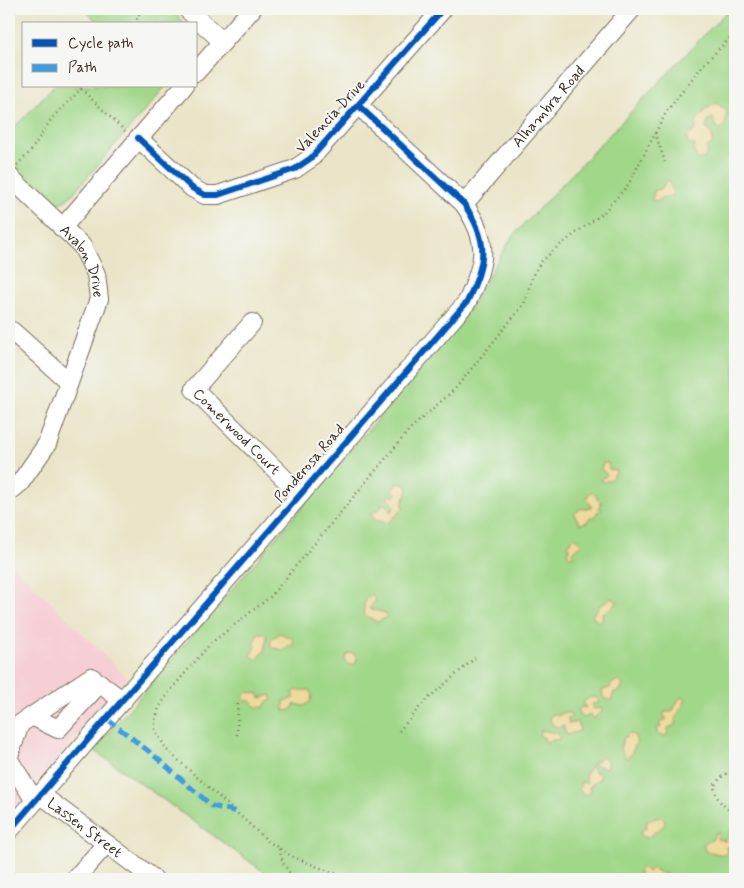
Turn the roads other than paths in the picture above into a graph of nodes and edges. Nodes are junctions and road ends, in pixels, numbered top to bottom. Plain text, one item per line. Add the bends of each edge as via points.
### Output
1 (187, 9) edge
2 (252, 9) edge
3 (443, 9) edge
4 (632, 9) edge
5 (223, 42) junction
6 (198, 70) edge
7 (182, 88) edge
8 (359, 106) junction
9 (138, 138) junction
10 (12, 171) edge
11 (464, 204) junction
12 (62, 228) junction
13 (252, 323) dead end
14 (12, 331) dead end
15 (68, 381) junction
16 (9, 492) edge
17 (299, 494) junction
18 (100, 683) junction
19 (123, 700) junction
20 (32, 716) junction
21 (9, 756) edge
22 (9, 760) edge
23 (38, 798) junction
24 (9, 831) edge
25 (106, 844) junction
26 (75, 879) edge
27 (154, 879) edge

1 - 5 street
2 - 5 street
3 - 8 street, Valencia Drive
4 - 11 street, Alhambra Road
5 - 6 street
7 - 9 street, Avalon Drive
8 - 9 street, Valencia Drive via 312,158 295,169 218,195 206,195 192,188
8 - 11 street, Ponderosa Road
9 - 12 street, Avalon Drive
10 - 12 street
11 - 17 street, Ponderosa Road via 476,222 484,247 480,275 467,302
12 - 15 street, Avalon Drive via 82,246 96,274 98,299
13 - 17 street, Comerwood Court via 194,389
14 - 15 street
15 - 16 street, Avalon Drive via 47,444 20,483
17 - 19 street, Ponderosa Road
18 - 19 street
18 - 20 street via 91,677
18 - 20 street via 58,729
19 - 23 street, Ponderosa Road
20 - 21 street via 20,724
22 - 23 street
23 - 24 street, Ponderosa Road
23 - 25 street, Lassen Street
25 - 26 street
25 - 27 street, Lassen Street

